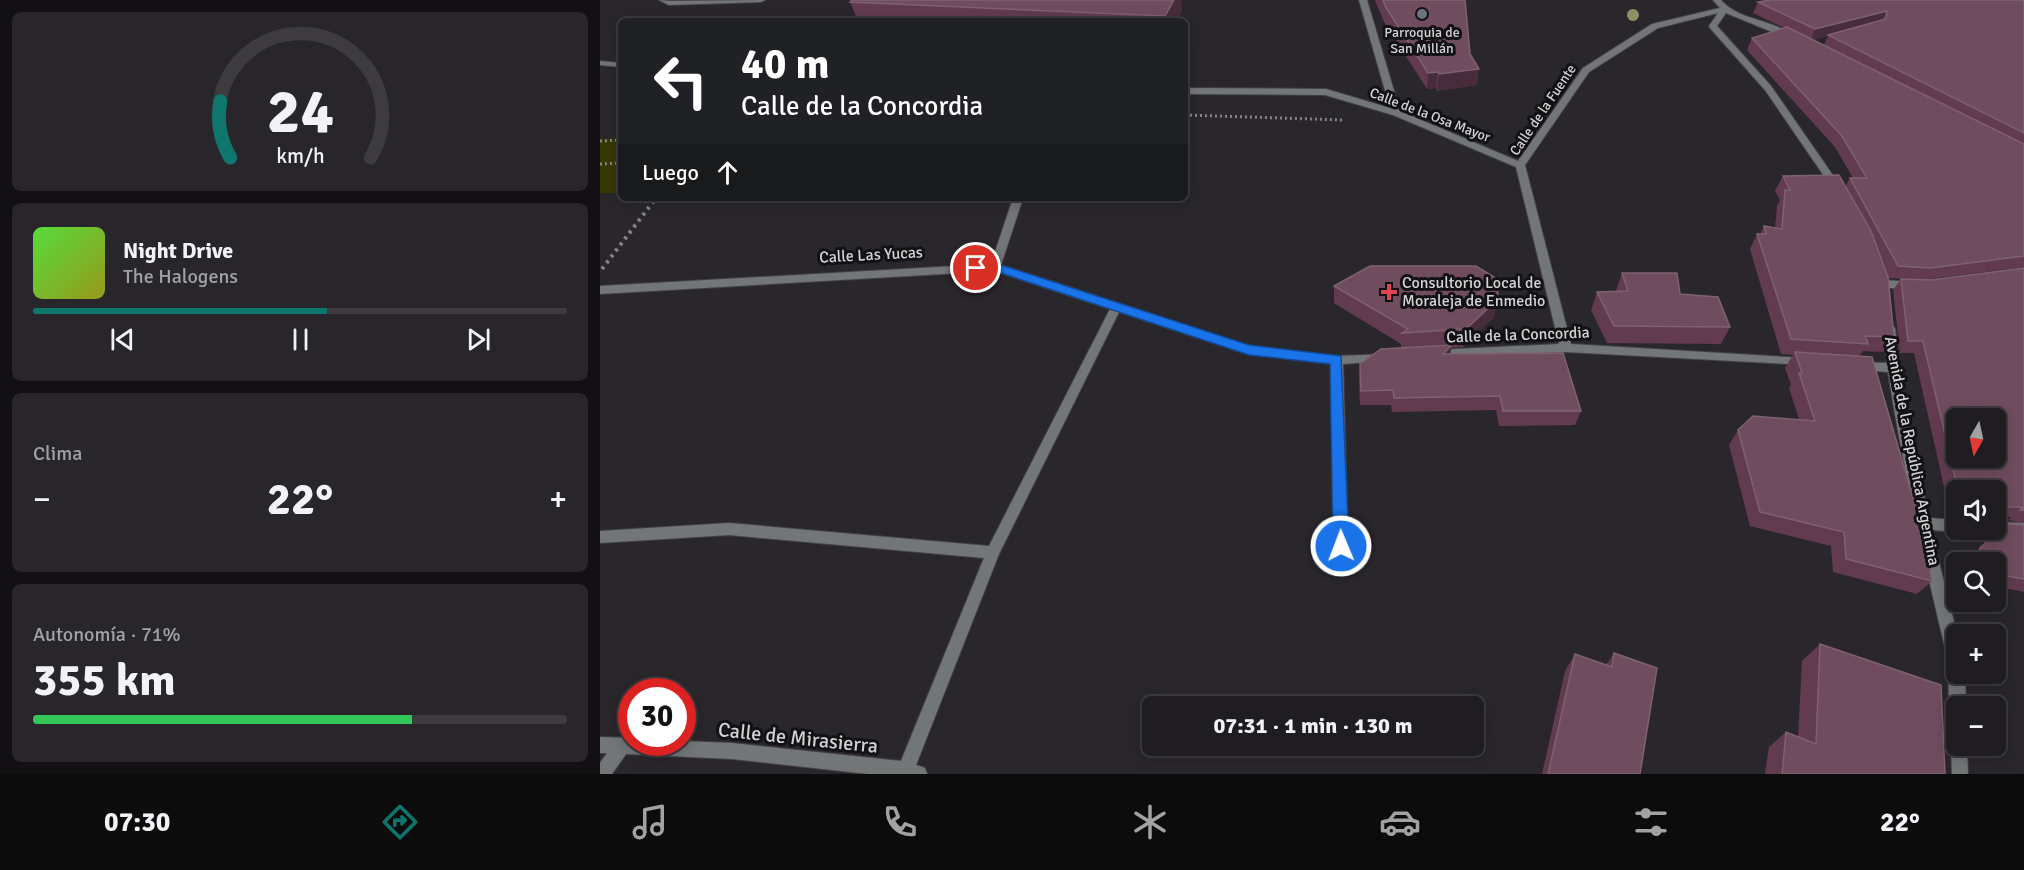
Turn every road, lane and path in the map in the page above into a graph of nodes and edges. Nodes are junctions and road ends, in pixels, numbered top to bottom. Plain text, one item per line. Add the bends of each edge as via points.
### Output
1 (663, 0) edge
2 (761, 0) edge
3 (1364, 0) edge
4 (1721, 5) edge
5 (1800, 41) edge
6 (600, 63) edge
7 (618, 65) edge
8 (1188, 91) edge
9 (1396, 113) junction
10 (1188, 115) edge
11 (1348, 120) dead end
12 (618, 140) edge
13 (600, 141) edge
14 (618, 163) edge
15 (600, 164) edge
16 (1520, 165) junction
17 (1840, 195) edge
18 (654, 201) edge
19 (1017, 201) edge
20 (995, 267) junction
21 (600, 271) edge
22 (1883, 284) edge
23 (1923, 286) edge
24 (600, 290) edge
25 (1116, 307) junction
26 (1887, 316) edge
27 (1566, 348) junction
28 (1417, 355) edge
29 (1394, 357) edge
30 (1337, 360) junction
31 (1811, 363) edge
32 (1846, 365) edge
33 (1893, 368) junction
34 (1923, 524) junction
35 (1946, 525) edge
36 (2006, 528) edge
37 (2024, 529) edge
38 (600, 537) edge
39 (1341, 546) dead end
40 (993, 553) junction
41 (1947, 624) edge
42 (618, 744) edge
43 (600, 745) edge
44 (696, 749) edge
45 (618, 750) edge
46 (1959, 756) edge
47 (913, 772) edge
48 (602, 774) edge
49 (1960, 774) edge

1 - 2 street
3 - 9 street
4 - 5 street via 1736,17 1766,24
4 - 16 street, Calle de la Fuente via 1655,26 1586,70
4 - 17 street via 1713,26 1768,88
6 - 7 street
8 - 9 street, Calle de la Osa Mayor via 1326,92
9 - 16 street, Calle de la Osa Mayor
10 - 11 path
12 - 13 path
14 - 15 path
16 - 27 street, Calle de la Fuente
18 - 21 path
19 - 20 street
20 - 24 street, Calle Las Yucas
20 - 25 street, Calle Las Yucas
22 - 23 street
25 - 30 street via 1249,350
25 - 40 street
26 - 33 street, Avenida de la República Argentina
27 - 28 street, Calle de la Concordia
27 - 31 street, Calle de la Concordia
29 - 30 street
30 - 39 street
32 - 33 street
33 - 34 street, Avenida de la República Argentina
34 - 35 street
34 - 41 street, Avenida de la República Argentina
36 - 37 street
38 - 40 street via 729,529
40 - 47 street
42 - 43 street, Calle de Mirasierra
44 - 47 street, Calle de Mirasierra
45 - 48 street
46 - 49 street

